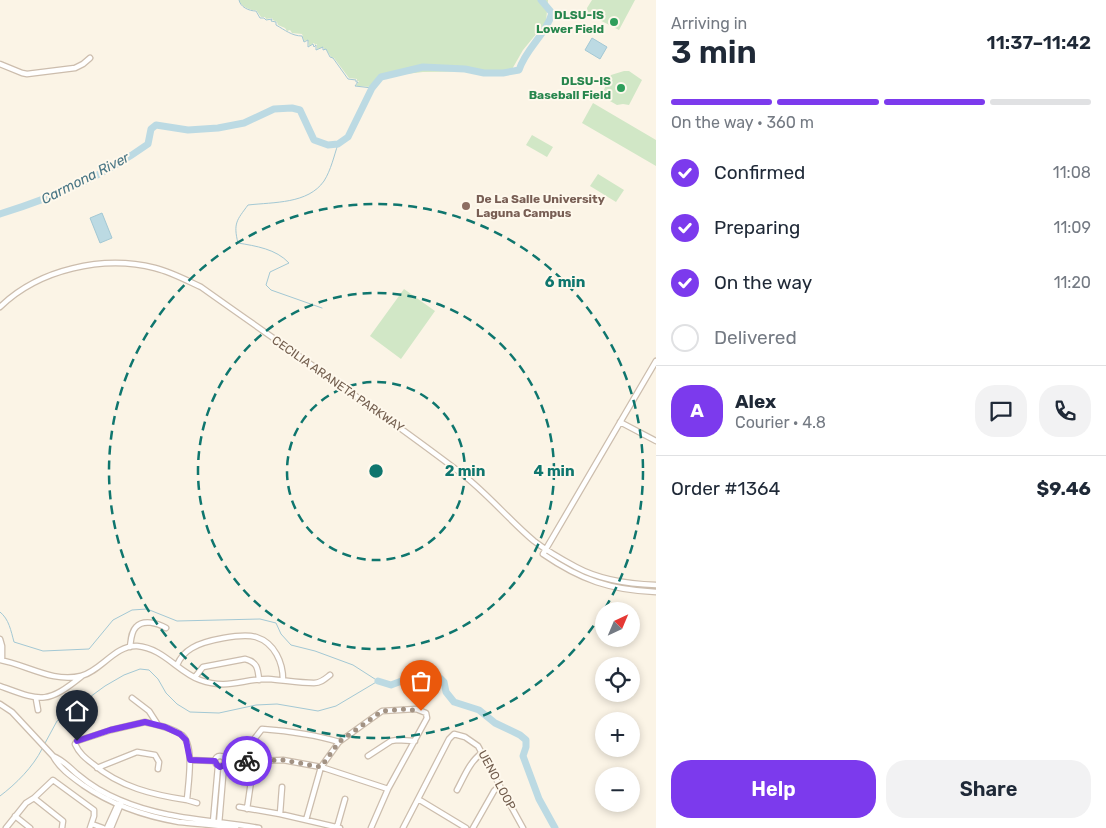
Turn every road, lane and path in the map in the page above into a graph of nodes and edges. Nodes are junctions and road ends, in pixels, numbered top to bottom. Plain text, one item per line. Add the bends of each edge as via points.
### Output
1 (90, 58) dead end
2 (0, 64) edge
3 (0, 307) edge
4 (656, 361) edge
5 (620, 422) junction
6 (656, 441) edge
7 (546, 550) junction
8 (656, 585) edge
9 (656, 592) edge
10 (166, 628) dead end
11 (0, 639) edge
12 (130, 647) junction
13 (1, 660) edge
14 (177, 665) junction
15 (84, 675) junction
16 (330, 675) dead end
17 (64, 678) junction
18 (195, 678) junction
19 (258, 680) junction
20 (283, 680) junction
21 (0, 686) edge
22 (67, 688) junction
23 (132, 698) dead end
24 (36, 699) junction
25 (0, 704) edge
26 (38, 710) dead end
27 (158, 726) junction
28 (414, 741) junction
29 (339, 742) junction
30 (482, 753) junction
31 (368, 756) dead end
32 (190, 760) junction
33 (215, 761) junction
34 (254, 761) junction
35 (225, 763) junction
36 (218, 766) junction
37 (321, 767) junction
38 (97, 768) junction
39 (158, 769) dead end
40 (499, 786) junction
41 (282, 787) dead end
42 (388, 789) junction
43 (457, 790) dead end
44 (34, 798) junction
45 (345, 799) dead end
46 (418, 799) junction
47 (187, 800) junction
48 (120, 803) junction
49 (197, 803) dead end
50 (239, 807) dead end
51 (247, 808) junction
52 (280, 814) junction
53 (15, 816) junction
54 (306, 820) junction
55 (518, 820) junction
56 (213, 823) junction
57 (219, 823) junction
58 (512, 824) dead end
59 (91, 826) edge
60 (6, 828) edge
61 (30, 828) edge
62 (62, 828) edge
63 (103, 828) edge
64 (109, 828) edge
65 (236, 828) edge
66 (259, 828) edge
67 (338, 828) edge
68 (370, 828) edge
69 (403, 828) edge
70 (466, 828) edge
71 (473, 828) edge
72 (523, 828) edge

1 - 2 street via 75,68 28,74
3 - 7 street, CECILIA ARANETA PARKWAY via 16,294 51,275 84,266 109,263 136,265 170,273 201,287 413,436 470,480
4 - 5 street
5 - 6 street
5 - 7 street
7 - 8 street, CECILIA ARANETA PARKWAY via 594,576
7 - 9 street via 543,554 592,582
10 - 12 street via 159,624 141,624 132,633
11 - 13 street
12 - 14 street via 155,651
12 - 15 street
13 - 17 street
14 - 18 street
14 - 20 street via 183,655 199,644 224,638 256,637 268,643 277,655
15 - 17 street
15 - 22 street
16 - 20 street via 314,683
17 - 22 street
18 - 19 street via 224,685
18 - 19 street via 203,667 245,659 256,664
19 - 20 street
21 - 24 street
22 - 24 street via 55,696
23 - 27 street via 149,711
24 - 26 street
25 - 48 street via 12,712 52,754
27 - 32 street via 180,734 186,740
27 - 38 street via 145,722 77,741 74,744 78,751
28 - 29 street via 427,718 426,713 416,709 382,711
28 - 31 street via 391,741
28 - 42 street
29 - 34 street via 300,732 262,729 255,738
29 - 37 street
30 - 40 street, UENO LOOP
30 - 43 street via 470,766
30 - 46 street, UENO LOOP via 475,742 454,734
32 - 33 street
32 - 47 street
33 - 35 street via 221,756
33 - 36 street
34 - 35 street
34 - 37 street via 283,760
34 - 51 street
35 - 36 street
35 - 57 street
36 - 56 street
37 - 42 street
37 - 54 street
38 - 39 street via 138,752 155,755
38 - 47 street via 135,788 158,796
40 - 55 street, UENO LOOP
40 - 71 street
41 - 52 street
42 - 68 street
44 - 53 street
44 - 59 street via 49,782 55,781 94,810
44 - 62 street via 64,821
45 - 67 street
46 - 69 street, UENO LOOP
46 - 70 street
47 - 49 street
48 - 56 street
48 - 64 street
50 - 51 street
51 - 52 street
52 - 54 street
53 - 60 street
53 - 61 street
54 - 67 street
55 - 58 street
55 - 72 street, UENO LOOP
56 - 57 street
57 - 65 street
57 - 66 street
59 - 63 street

